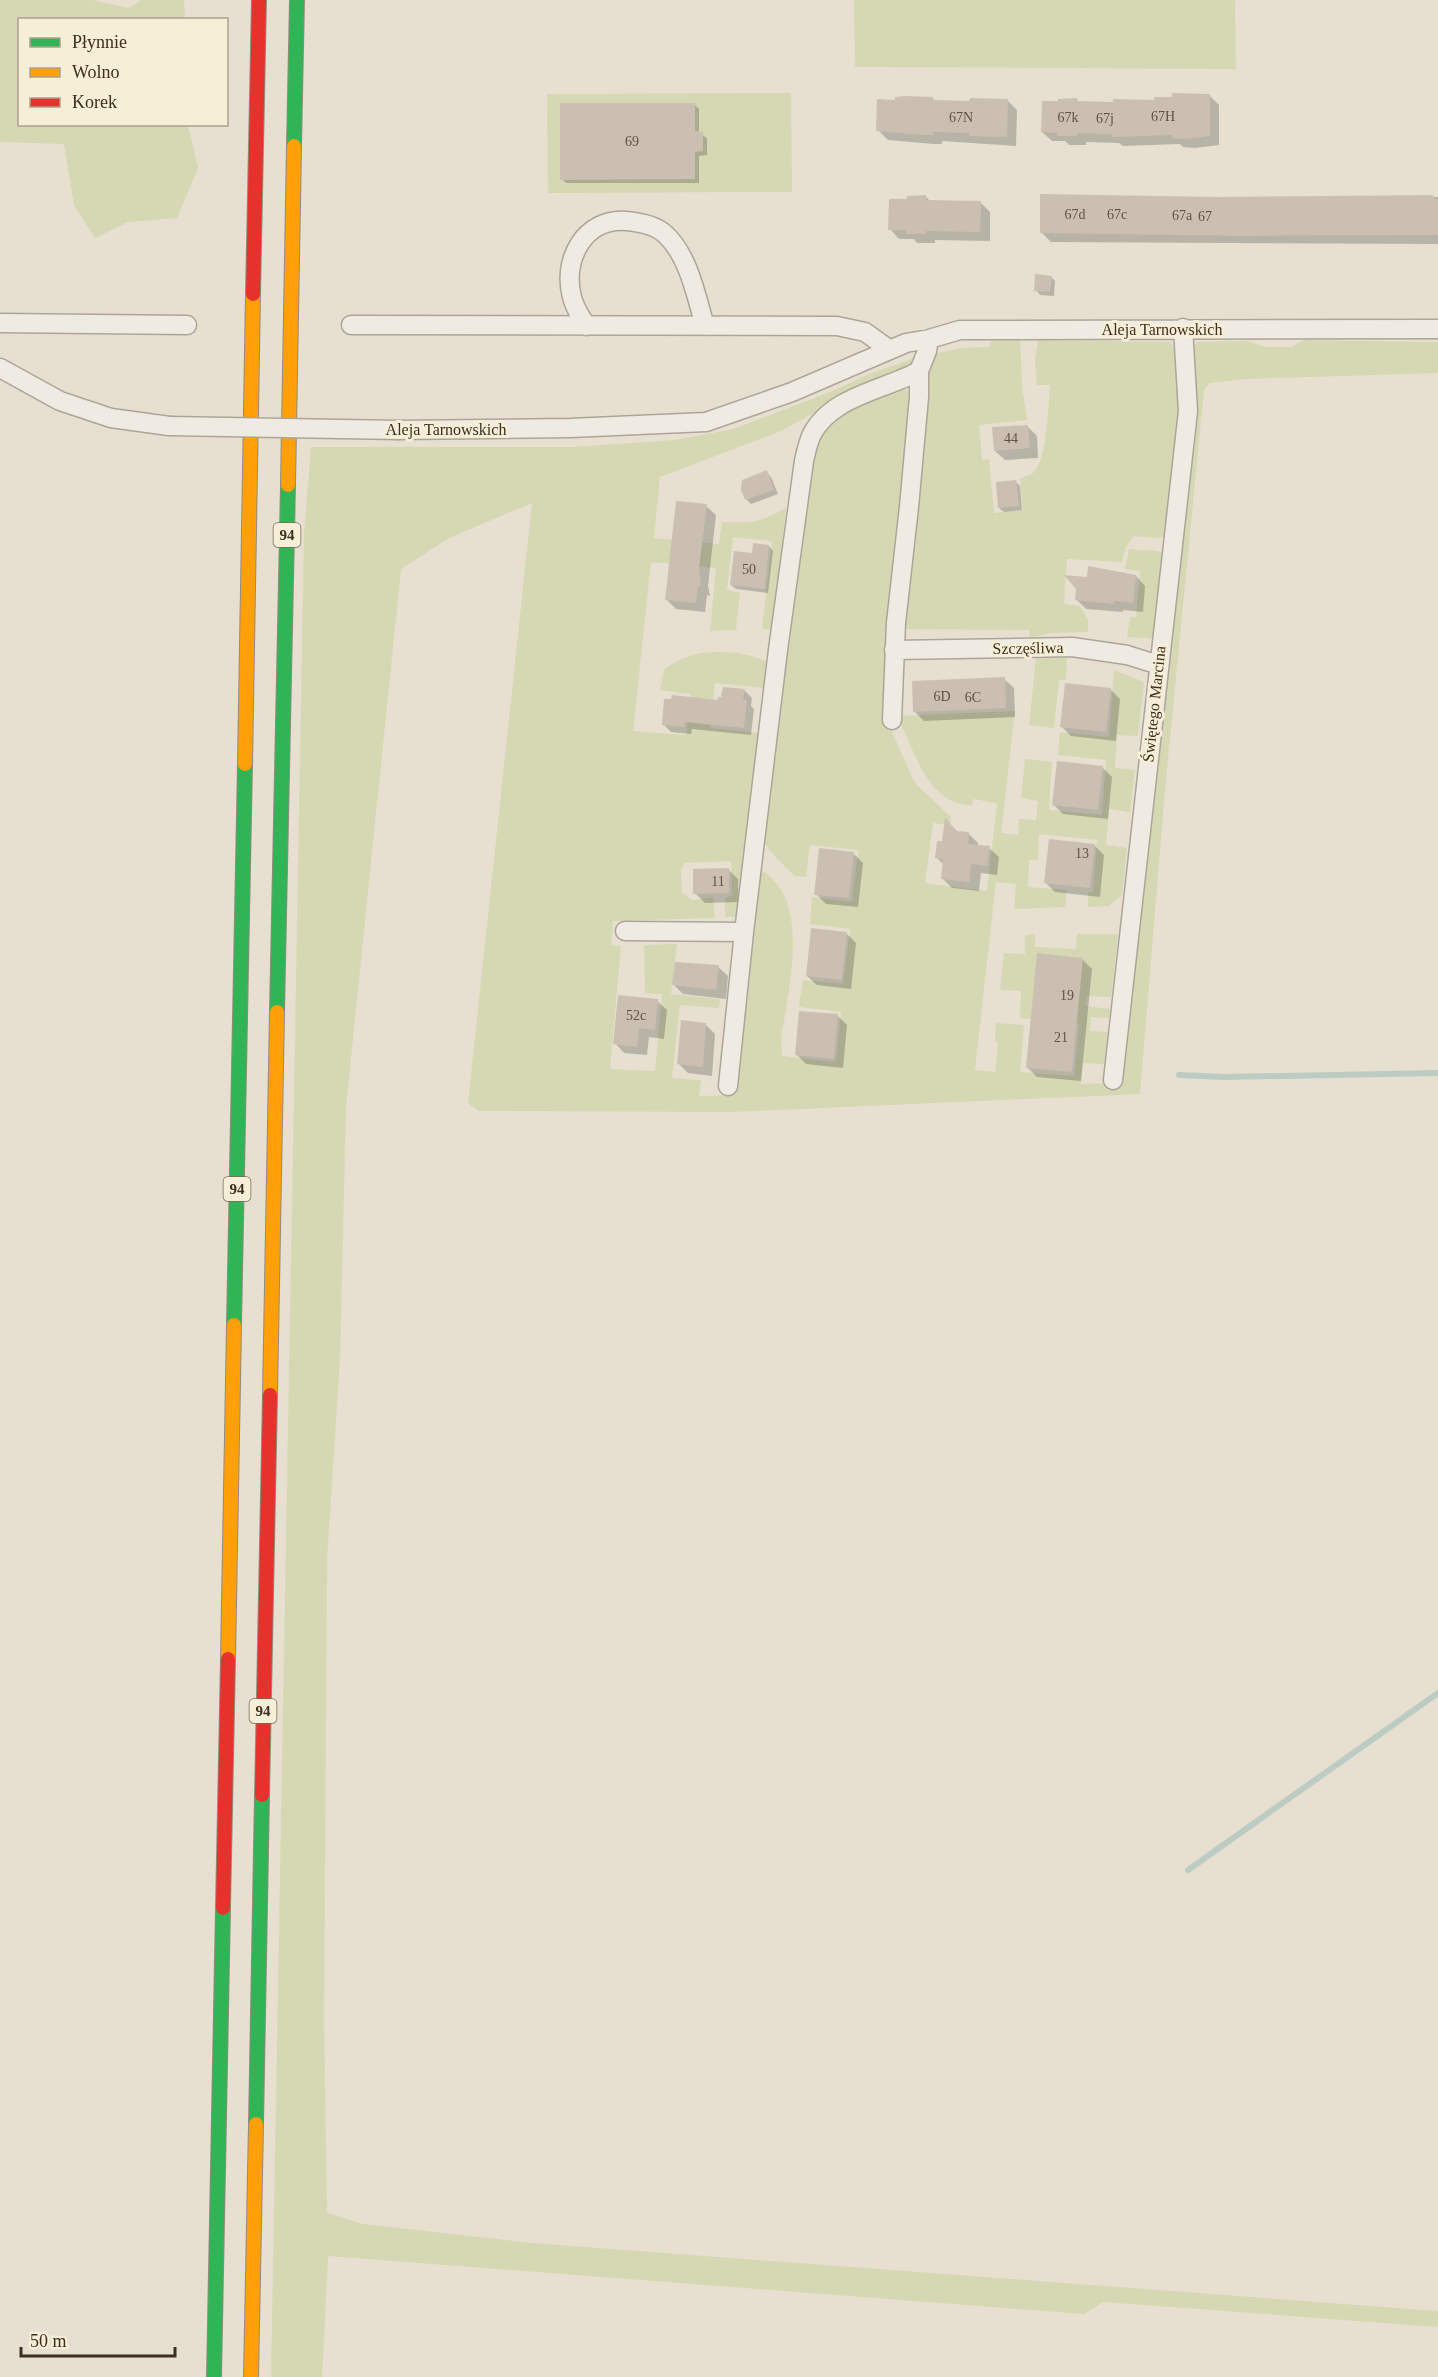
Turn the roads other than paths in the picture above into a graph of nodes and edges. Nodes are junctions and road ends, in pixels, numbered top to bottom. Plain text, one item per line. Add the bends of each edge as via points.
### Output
1 (259, 0) edge
2 (297, 0) edge
3 (0, 323) edge
4 (187, 325) dead end
5 (351, 325) dead end
6 (586, 326) junction
7 (705, 326) junction
8 (1184, 328) junction
9 (1438, 329) edge
10 (929, 339) junction
11 (890, 350) junction
12 (0, 368) edge
13 (919, 371) junction
14 (894, 650) junction
15 (1159, 665) junction
16 (892, 720) dead end
17 (625, 931) dead end
18 (744, 932) junction
19 (1113, 1080) dead end
20 (728, 1086) dead end
21 (214, 2377) edge
22 (251, 2377) edge

1 - 21 main road, 94
2 - 22 main road, 94
3 - 4 street
5 - 6 street
6 - 7 street
6 - 7 street via 572,298 571,263 588,231 618,220 665,234 687,269
7 - 11 street via 837,326 865,332
8 - 9 street, Aleja Tarnowskich
8 - 10 street, Aleja Tarnowskich via 960,330
8 - 15 street, Świętego Marcina via 1188,411
10 - 11 street, Aleja Tarnowskich
10 - 13 street
11 - 12 street, Aleja Tarnowskich, bridge via 781,396 706,422 570,429 169,426 111,418 60,401
13 - 14 street
13 - 18 street via 840,406 812,434 804,461 779,639
14 - 15 street, Szczęśliwa via 1072,647 1127,655
14 - 16 street
15 - 19 street, Świętego Marcina
17 - 18 street
18 - 20 street

